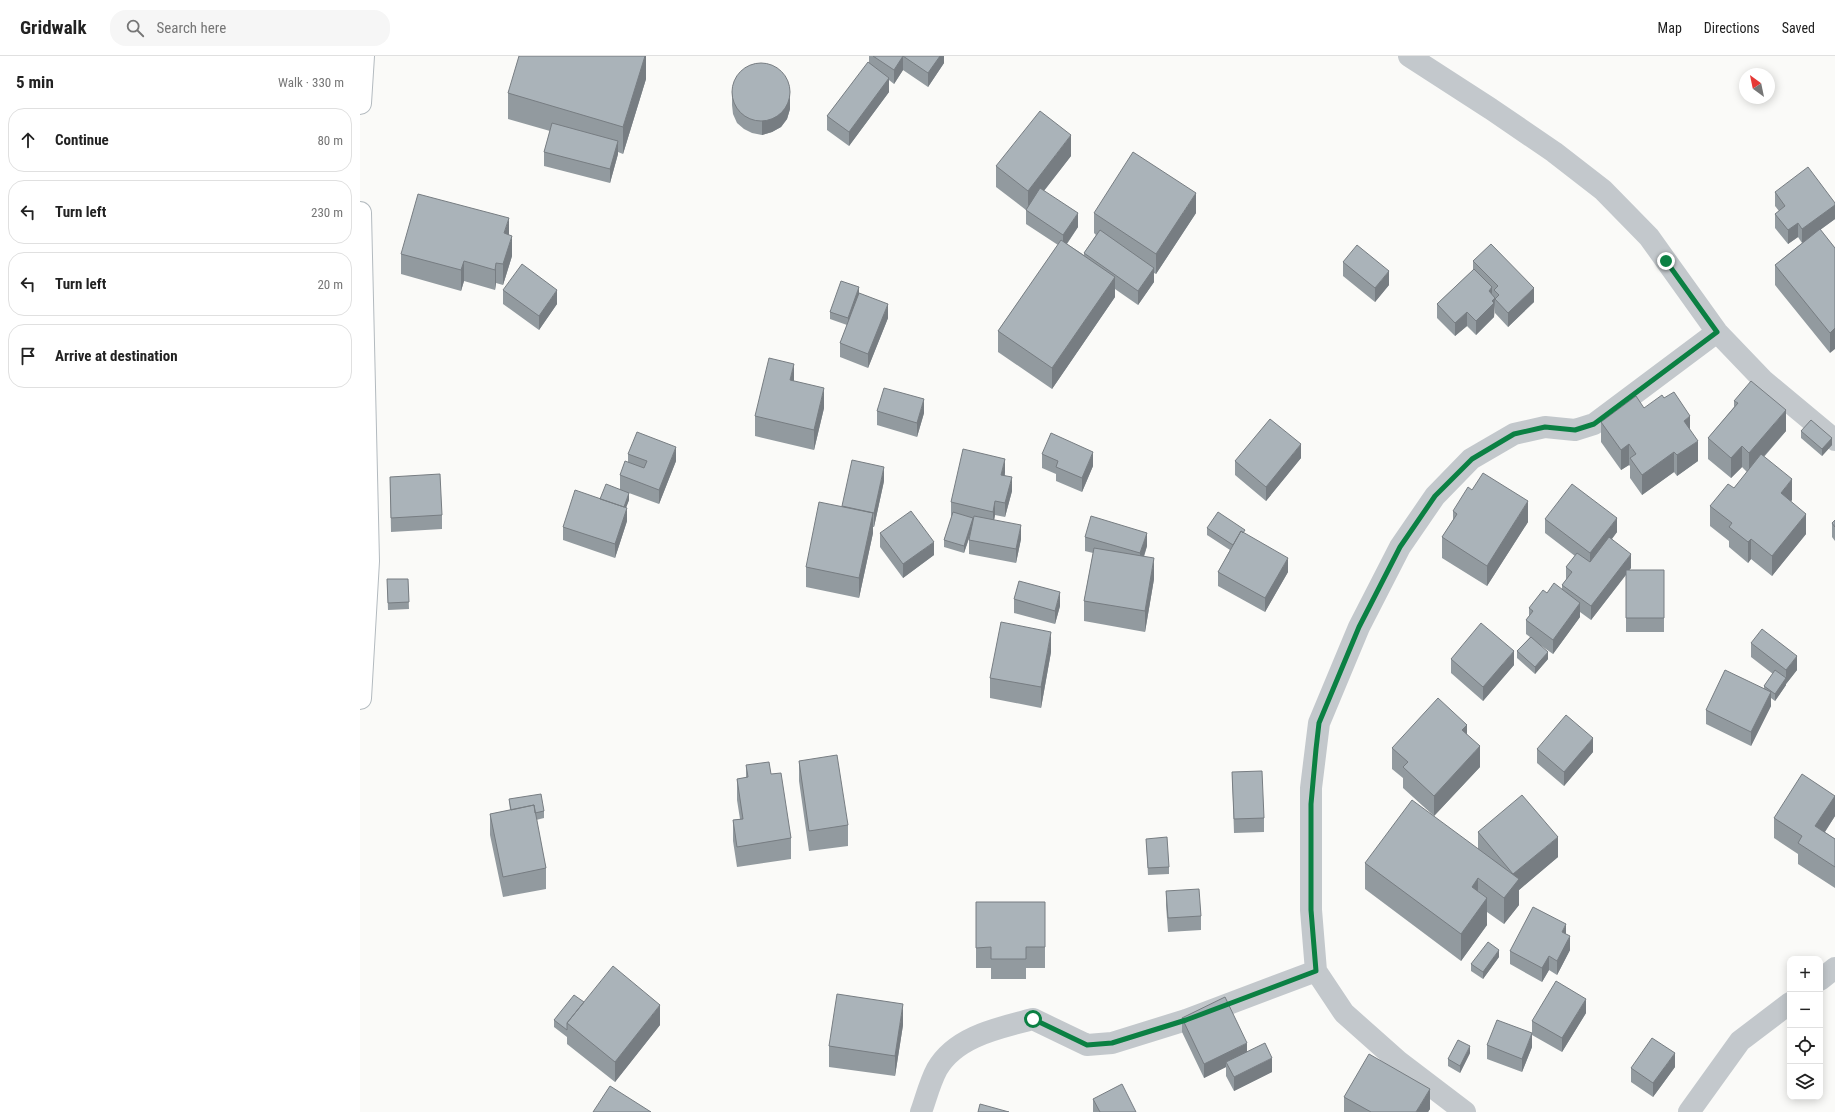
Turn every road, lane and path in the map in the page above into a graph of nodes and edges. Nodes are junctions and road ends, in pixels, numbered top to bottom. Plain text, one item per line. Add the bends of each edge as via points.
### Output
1 (363, 56) edge
2 (1409, 56) edge
3 (360, 103) edge
4 (360, 213) edge
5 (1717, 332) junction
6 (1835, 440) edge
7 (360, 698) edge
8 (1835, 968) edge
9 (1316, 971) junction
10 (1823, 978) edge
11 (1787, 1004) edge
12 (921, 1112) edge
13 (1465, 1112) edge
14 (1689, 1112) edge

1 - 3 main road
2 - 5 street via 1498,113 1603,190 1649,237
4 - 7 main road via 368,561
5 - 6 street via 1764,381
5 - 9 street via 1594,424 1575,430 1545,427 1514,434 1472,459 1435,496 1400,547 1359,627 1319,723 1311,788 1311,910
8 - 10 street
9 - 12 street via 1186,1020 1112,1043 1087,1045 1033,1019 995,1029 956,1046 938,1068
9 - 13 street via 1344,1013 1398,1061
11 - 14 street via 1740,1041

